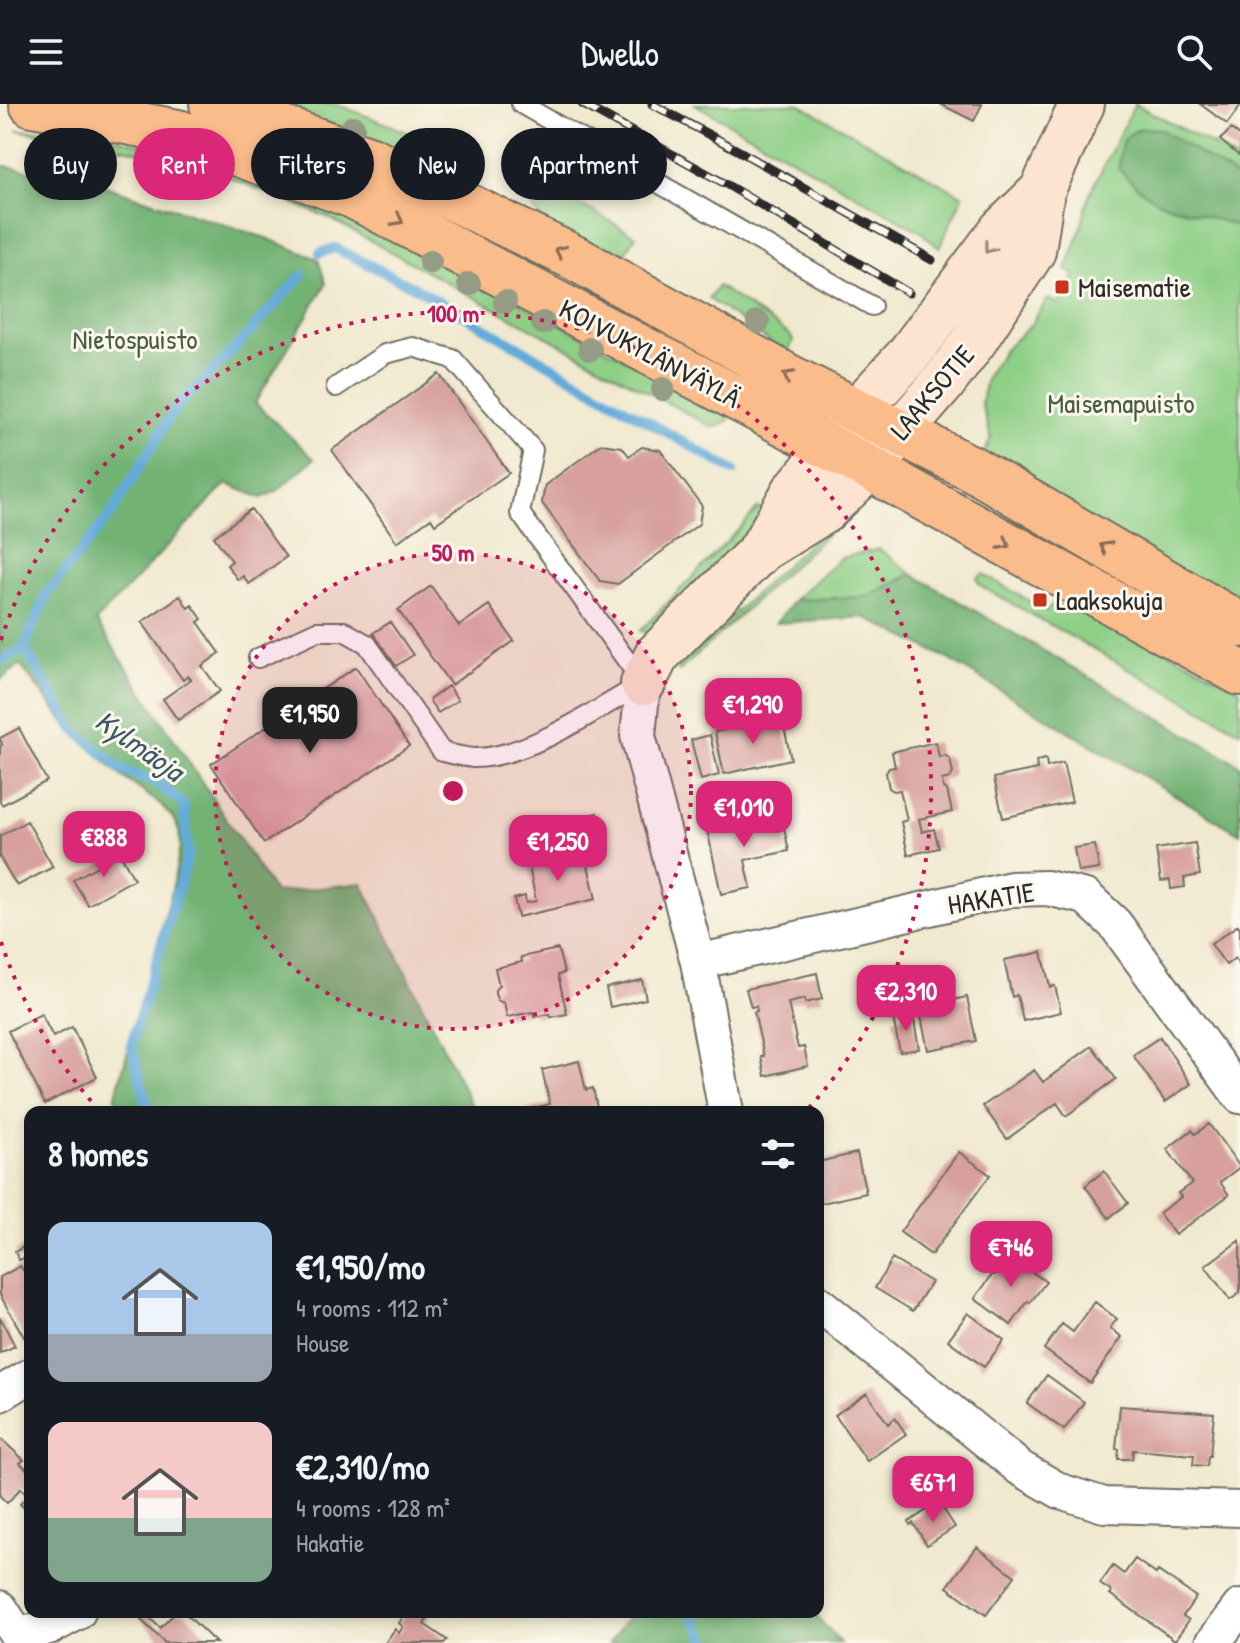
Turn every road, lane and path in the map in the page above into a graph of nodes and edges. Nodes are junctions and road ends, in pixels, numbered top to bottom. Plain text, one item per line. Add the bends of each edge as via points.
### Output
1 (32, 104) edge
2 (212, 104) edge
3 (521, 104) edge
4 (1082, 104) edge
5 (1042, 191) junction
6 (872, 306) dead end
7 (336, 387) dead end
8 (858, 410) junction
9 (899, 431) junction
10 (830, 448) junction
11 (869, 468) junction
12 (762, 549) junction
13 (1240, 625) edge
14 (258, 658) dead end
15 (1240, 673) edge
16 (643, 683) junction
17 (698, 962) junction
18 (1240, 1096) edge
19 (725, 1106) edge
20 (824, 1308) edge
21 (24, 1380) edge
22 (0, 1394) edge
23 (1240, 1509) edge
24 (1240, 1607) edge
25 (0, 1608) edge
26 (67, 1618) edge
27 (18, 1640) edge
28 (1213, 1643) edge

1 -> 10 main road, KOIVUKYLÄNVÄYLÄ via 178,132 353,196
8 -> 2 main road, KOIVUKYLÄNVÄYLÄ via 575,258 371,159
3 - 6 lane
4 - 5 main road, LAAKSOTIE
5 -> 8 main road, LAAKSOTIE via 1001,231 907,357
5 - 9 main road, LAAKSOTIE via 1033,251 943,383
7 - 16 lane via 385,354 413,347 453,359 533,450 520,513
8 - 9 main road, KOIVUKYLÄNVÄYLÄ
8 - 10 main road, LAAKSOTIE
9 - 11 main road, LAAKSOTIE
13 -> 9 main road, KOIVUKYLÄNVÄYLÄ
10 - 11 main road, KOIVUKYLÄNVÄYLÄ
10 - 12 main road, LAAKSOTIE via 795,490
11 - 12 main road, LAAKSOTIE via 824,511
11 -> 15 main road, KOIVUKYLÄNVÄYLÄ
12 - 16 main road, LAAKSOTIE via 657,655
14 - 16 lane via 317,631 344,631 367,644 442,752 472,758 502,755 556,733
16 - 17 street via 638,736
17 - 18 street, HAKATIE via 1011,889 1047,888 1086,897 1115,924
17 - 19 street
20 - 23 street via 1020,1468 1060,1491 1104,1505
21 - 22 street
24 - 28 street
25 - 27 street
26 - 27 street

